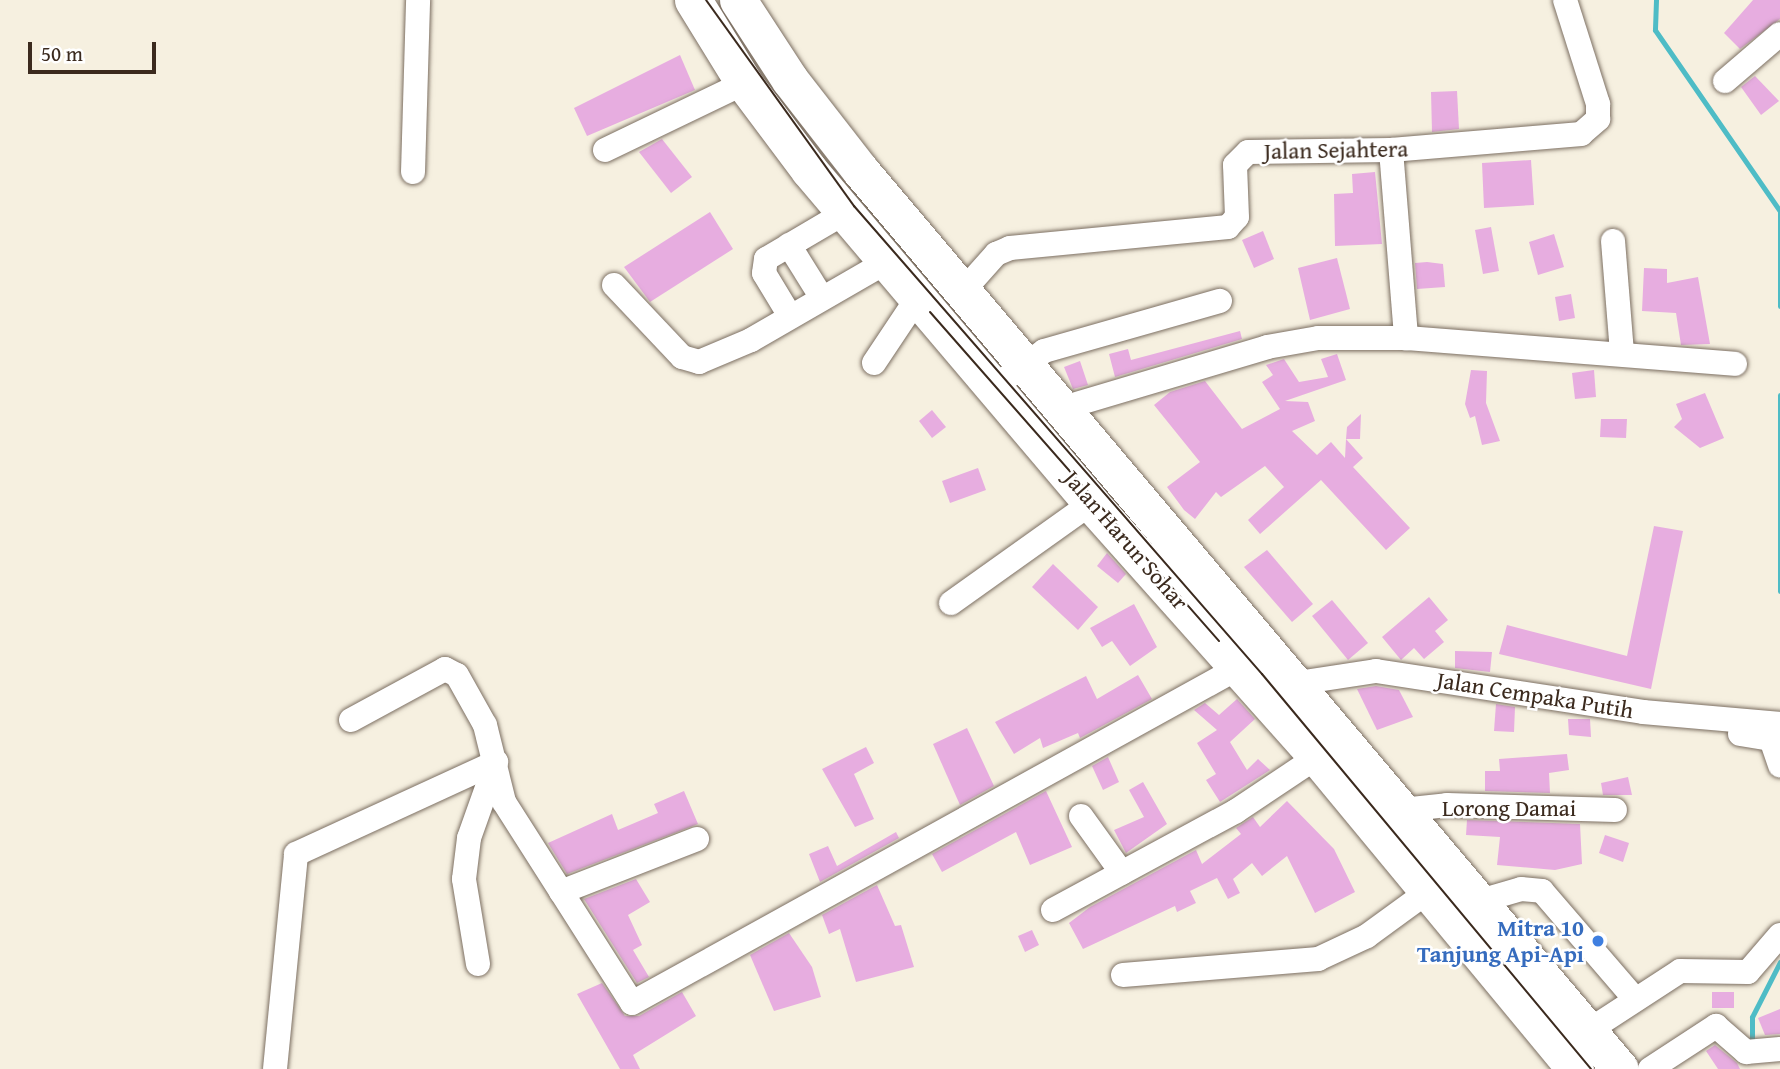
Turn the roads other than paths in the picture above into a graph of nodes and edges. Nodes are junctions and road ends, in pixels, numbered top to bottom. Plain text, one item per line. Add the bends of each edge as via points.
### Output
1 (418, 0) edge
2 (693, 0) edge
3 (738, 0) edge
4 (1565, 0) edge
5 (1780, 34) edge
6 (1725, 81) dead end
7 (744, 83) junction
8 (605, 150) dead end
9 (1391, 150) junction
10 (413, 172) dead end
11 (846, 212) junction
12 (1613, 242) dead end
13 (789, 245) junction
14 (888, 261) junction
15 (614, 285) dead end
16 (963, 291) junction
17 (918, 296) junction
18 (822, 298) junction
19 (1220, 301) dead end
20 (790, 316) junction
21 (1406, 338) junction
22 (1622, 353) junction
23 (874, 363) dead end
24 (1025, 364) junction
25 (1735, 364) dead end
26 (995, 386) junction
27 (1063, 408) junction
28 (1091, 503) junction
29 (951, 603) dead end
30 (1240, 667) junction
31 (1291, 684) junction
32 (351, 720) dead end
33 (1780, 724) edge
34 (1668, 728) dead end
35 (1317, 757) junction
36 (496, 762) junction
37 (1780, 765) edge
38 (1402, 810) junction
39 (1615, 810) dead end
40 (1081, 816) dead end
41 (697, 839) dead end
42 (1122, 873) junction
43 (561, 892) junction
44 (1426, 893) junction
45 (1480, 901) junction
46 (1053, 910) dead end
47 (1780, 935) edge
48 (478, 964) dead end
49 (1123, 975) dead end
50 (1634, 998) junction
51 (1588, 1031) junction
52 (1761, 1052) edge
53 (275, 1069) edge
54 (1575, 1069) edge
55 (1620, 1069) edge
56 (1650, 1069) edge

1 - 10 street
2 - 7 highway, Jalan Harun Sohar
3 - 16 highway, Jalan Harun Sohar via 789,80
4 - 9 street, Jalan Sejahtera via 1598,104 1598,119 1581,134
5 - 6 street
7 - 8 street
7 - 11 highway, Jalan Harun Sohar
9 - 16 street, Jalan Sejahtera via 1248,152 1236,165 1237,217 1228,227 1010,248 996,254
9 - 21 street
11 - 13 street
11 - 14 highway, Jalan Harun Sohar
12 - 22 street
13 - 18 street
13 - 20 street via 763,266
14 - 17 highway, Jalan Harun Sohar
14 - 18 street
15 - 20 street via 689,360 710,360
16 - 24 highway, Jalan Harun Sohar
17 - 23 street
17 - 26 highway, Jalan Harun Sohar
18 - 20 street
19 - 24 street via 1044,351
21 - 22 street
21 - 27 street via 1293,340
22 - 25 street
24 - 26 street
24 - 27 highway, Jalan Harun Sohar
26 - 28 highway, Jalan Harun Sohar
27 - 31 highway, Jalan Harun Sohar
28 - 29 street
28 - 30 highway, Jalan Harun Sohar
30 - 35 highway, Jalan Harun Sohar
30 - 43 street via 637,1001 624,999
31 - 33 street, Jalan Cempaka Putih via 1376,671 1643,712
31 - 38 highway, Jalan Harun Sohar
32 - 36 street via 450,669 485,725
34 - 37 street via 1768,738
35 - 42 street
35 - 44 highway, Jalan Harun Sohar
36 - 43 street via 504,802
36 - 48 street via 469,838 464,878
36 - 53 street via 296,854
38 - 39 street, Lorong Damai via 1447,805
38 - 45 highway, Jalan Harun Sohar
40 - 42 street
41 - 43 street
42 - 46 street
44 - 49 street via 1367,936 1318,959
44 - 54 highway, Jalan Harun Sohar
45 - 50 street via 1521,889 1542,891
45 - 51 highway, Jalan Harun Sohar
47 - 50 street via 1748,972 1680,971
50 - 51 street
51 - 55 highway, Jalan Harun Sohar
52 - 56 street via 1716,1026

